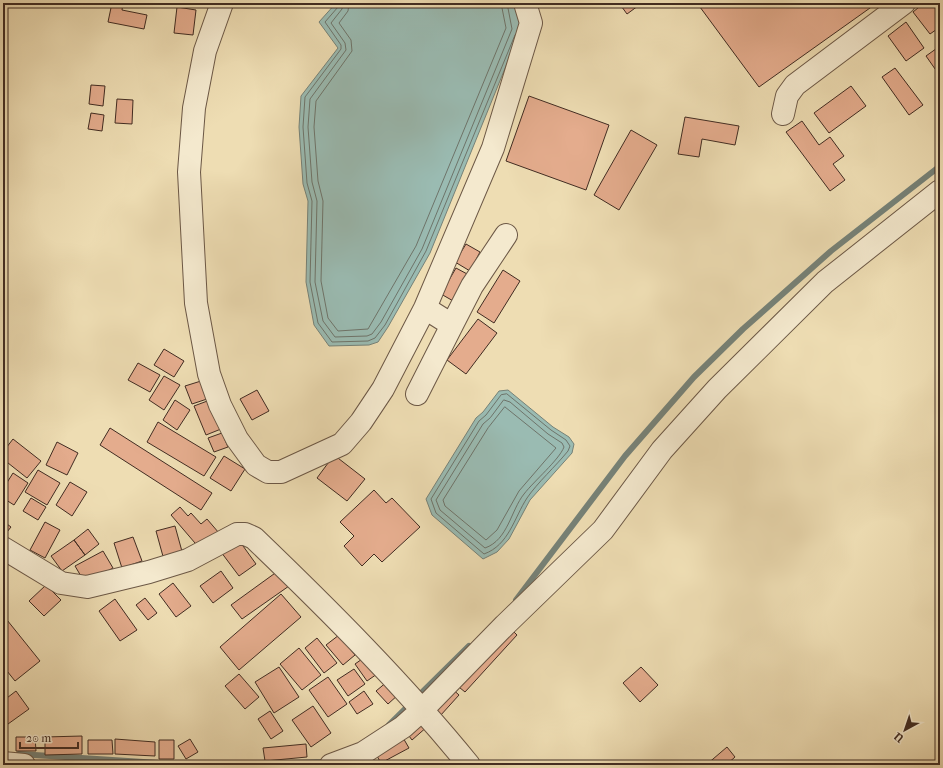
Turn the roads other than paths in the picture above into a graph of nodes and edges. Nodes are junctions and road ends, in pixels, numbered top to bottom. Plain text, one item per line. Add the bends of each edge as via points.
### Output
1 (222, 3) edge
2 (525, 3) edge
3 (904, 3) edge
4 (783, 114) dead end
5 (940, 191) edge
6 (506, 235) dead end
7 (425, 308) junction
8 (452, 325) junction
9 (417, 394) dead end
10 (3, 548) edge
11 (416, 703) junction
12 (3, 763) edge
13 (24, 765) edge
14 (331, 765) edge
15 (469, 765) edge

1 - 7 street via 205,51 194,108 189,172 196,303 208,374 237,439 256,465 268,472 281,472 342,444 383,388
2 - 7 street via 531,23 493,148
3 - 4 street via 795,85 787,96
5 - 11 street via 825,282 723,384 662,450 604,530 505,625
6 - 8 street via 472,286
7 - 8 street
8 - 9 street
10 - 11 street via 61,583 87,587 188,560 237,534 245,534 254,538 330,611
11 - 14 street via 403,727 363,753
11 - 15 street
12 - 13 street

